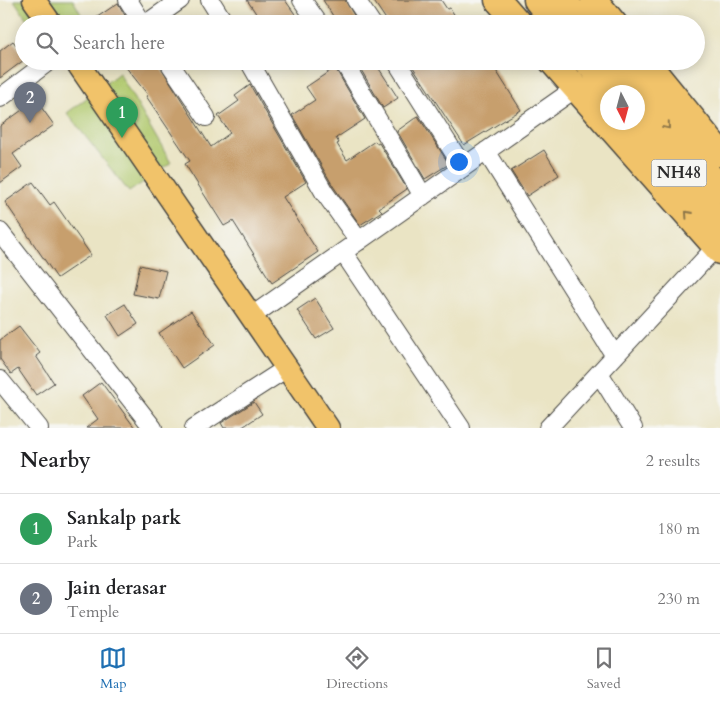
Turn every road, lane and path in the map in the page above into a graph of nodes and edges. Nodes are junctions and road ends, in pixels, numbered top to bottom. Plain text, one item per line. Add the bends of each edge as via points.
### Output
1 (34, 0) edge
2 (128, 0) edge
3 (180, 0) edge
4 (210, 0) edge
5 (302, 0) edge
6 (356, 0) edge
7 (498, 0) edge
8 (537, 0) edge
9 (563, 0) edge
10 (594, 0) edge
11 (45, 15) edge
12 (138, 15) edge
13 (158, 15) edge
14 (219, 15) edge
15 (313, 15) edge
16 (366, 15) edge
17 (511, 15) edge
18 (549, 15) edge
19 (576, 15) edge
20 (606, 15) edge
21 (37, 70) edge
22 (87, 70) edge
23 (174, 70) edge
24 (254, 70) edge
25 (348, 70) edge
26 (402, 70) edge
27 (560, 70) edge
28 (595, 70) edge
29 (621, 70) edge
30 (652, 70) edge
31 (607, 85) edge
32 (576, 88) junction
33 (0, 98) edge
34 (206, 117) dead end
35 (643, 130) edge
36 (486, 151) junction
37 (720, 153) edge
38 (463, 167) junction
39 (720, 189) edge
40 (423, 196) junction
41 (0, 232) edge
42 (719, 240) edge
43 (359, 241) junction
44 (343, 252) junction
45 (252, 316) junction
46 (615, 356) junction
47 (287, 368) junction
48 (599, 373) junction
49 (0, 380) edge
50 (39, 428) edge
51 (153, 428) edge
52 (194, 428) edge
53 (328, 428) edge
54 (461, 428) edge
55 (548, 428) edge
56 (633, 428) edge

1 - 11 main road
2 - 12 street
3 - 13 street
4 - 14 street
5 - 15 street
6 - 16 street
7 - 17 highway
8 - 18 highway
9 - 19 highway
10 - 20 highway
21 - 33 street
22 - 45 main road
23 - 34 street
24 - 43 street via 324,192
25 - 40 street
26 - 38 street
27 - 32 highway
28 - 31 highway
29 -> 39 highway, NH48
30 - 37 highway
32 - 36 street
42 -> 32 highway
35 - 42 highway, NH48
36 - 38 street
36 - 46 street
38 - 40 street
40 - 43 street
41 - 51 street
42 - 46 street
43 - 44 street
44 - 45 street
44 - 54 street
45 - 47 main road
46 - 48 street
47 - 52 street
47 - 53 main road
48 - 55 street
48 - 56 street
49 - 50 street

